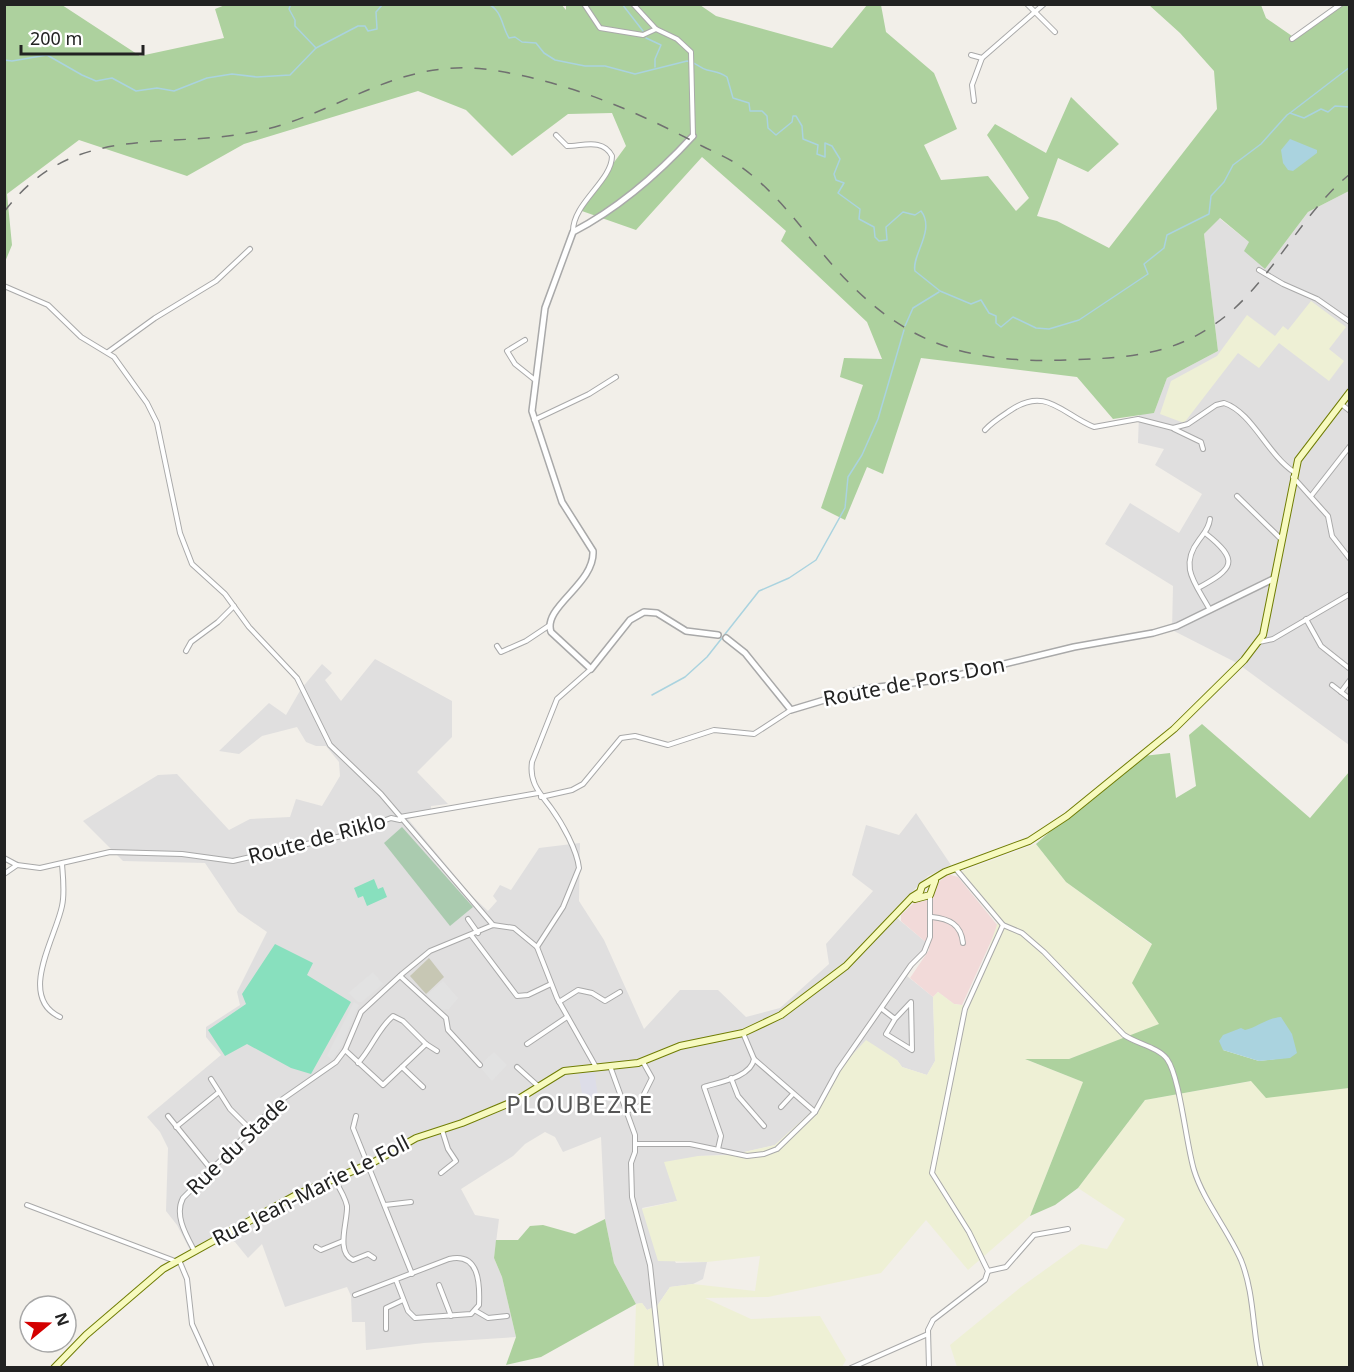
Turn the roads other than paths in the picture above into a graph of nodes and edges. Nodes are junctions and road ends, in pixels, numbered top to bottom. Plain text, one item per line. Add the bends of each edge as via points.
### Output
1 (584, 4) edge
2 (633, 4) edge
3 (1027, 4) edge
4 (1044, 4) edge
5 (1341, 4) edge
6 (1033, 12) junction
7 (656, 29) junction
8 (1055, 32) dead end
9 (1292, 39) dead end
10 (970, 55) dead end
11 (982, 58) junction
12 (974, 101) dead end
13 (556, 135) dead end
14 (693, 136) joint
15 (573, 232) junction
16 (250, 249) dead end
17 (1259, 270) dead end
18 (4, 286) edge
19 (1350, 322) edge
20 (525, 340) dead end
21 (108, 352) junction
22 (616, 377) dead end
23 (535, 380) junction
24 (1350, 392) edge
25 (1341, 403) junction
26 (1350, 411) edge
27 (533, 421) junction
28 (1173, 428) junction
29 (985, 430) dead end
30 (1350, 446) edge
31 (1203, 449) dead end
32 (1294, 475) junction
33 (1237, 496) dead end
34 (1311, 496) junction
35 (1210, 519) dead end
36 (1205, 532) junction
37 (1281, 539) junction
38 (1350, 559) edge
39 (1273, 579) junction
40 (1198, 588) junction
41 (1350, 594) edge
42 (234, 606) junction
43 (1210, 610) junction
44 (1306, 619) junction
45 (550, 625) junction
46 (718, 635) joint
47 (726, 638) joint
48 (1259, 642) junction
49 (497, 646) dead end
50 (186, 651) dead end
51 (591, 669) junction
52 (1350, 669) edge
53 (1350, 680) edge
54 (1332, 686) dead end
55 (1341, 692) junction
56 (1350, 699) edge
57 (791, 710) junction
58 (539, 795) junction
59 (399, 818) junction
60 (403, 822) junction
61 (4, 858) edge
62 (62, 864) junction
63 (17, 865) junction
64 (955, 868) junction
65 (4, 874) edge
66 (926, 892) junction
67 (932, 917) junction
68 (468, 919) dead end
69 (493, 925) junction
70 (1003, 925) junction
71 (478, 933) junction
72 (471, 935) junction
73 (963, 943) dead end
74 (537, 947) junction
75 (400, 976) junction
76 (551, 984) junction
77 (620, 992) dead end
78 (559, 1002) junction
79 (882, 1009) junction
80 (60, 1017) dead end
81 (567, 1017) junction
82 (895, 1019) junction
83 (743, 1034) junction
84 (426, 1044) junction
85 (527, 1044) dead end
86 (345, 1050) junction
87 (437, 1051) dead end
88 (754, 1059) junction
89 (643, 1061) junction
90 (358, 1063) junction
91 (480, 1065) dead end
92 (610, 1066) junction
93 (402, 1067) junction
94 (517, 1067) dead end
95 (596, 1067) junction
96 (731, 1078) junction
97 (211, 1079) dead end
98 (538, 1086) junction
99 (423, 1087) dead end
100 (219, 1092) junction
101 (793, 1094) junction
102 (781, 1107) dead end
103 (627, 1111) junction
104 (815, 1112) junction
105 (168, 1116) dead end
106 (356, 1116) dead end
107 (764, 1126) dead end
108 (176, 1127) junction
109 (250, 1129) junction
110 (442, 1129) junction
111 (636, 1144) junction
112 (718, 1149) junction
113 (367, 1164) junction
114 (210, 1168) junction
115 (441, 1173) dead end
116 (334, 1179) junction
117 (411, 1202) dead end
118 (27, 1205) dead end
119 (385, 1205) junction
120 (1068, 1229) dead end
121 (343, 1241) junction
122 (316, 1247) dead end
123 (194, 1250) junction
124 (374, 1258) dead end
125 (177, 1260) junction
126 (988, 1270) junction
127 (412, 1274) junction
128 (396, 1280) junction
129 (440, 1286) dead end
130 (355, 1295) dead end
131 (403, 1300) junction
132 (476, 1311) junction
133 (451, 1316) junction
134 (507, 1316) dead end
135 (386, 1329) dead end
136 (928, 1334) junction
137 (54, 1368) edge
138 (212, 1368) edge
139 (661, 1368) edge
140 (851, 1368) edge
141 (929, 1368) edge
142 (1261, 1368) edge

1 - 7 street via 600,28 643,35
2 - 7 street
3 - 6 street
4 - 6 street
5 - 9 street
6 - 8 street
6 - 11 street
7 - 14 street via 677,39 691,52
10 - 11 street
11 - 12 street via 972,85
13 - 15 street via 567,146 595,144 605,147 612,156 574,219
14 - 15 street via 664,167 603,216
15 - 23 street via 546,308
16 - 21 street via 216,281
17 - 19 street via 1317,299
18 - 21 street via 48,305 81,337
20 - 23 street via 507,351 515,364
21 - 42 street via 147,403 157,423 188,556
22 - 27 street
23 - 27 street
24 - 25 main road
25 - 26 street
25 - 32 main road via 1308,446
27 - 45 street via 562,502 593,551 588,574 561,604
28 - 29 street via 1138,419 1094,427 1037,399 1020,404
28 - 31 street via 1201,442
28 - 32 street via 1188,424 1216,405 1227,404 1245,417 1272,455
30 - 34 street
32 - 34 street
32 - 37 main road
33 - 37 street
34 - 38 street via 1328,516 1332,536
35 - 36 street
36 - 40 street via 1188,559
36 - 40 street via 1220,545 1228,568
37 - 39 main road
39 - 43 street, Route de Pors Don
39 - 48 main road
40 - 43 street
41 - 44 street
42 - 50 street
42 - 59 street via 297,678 330,745 374,787
43 - 57 street, Route de Pors Don via 1153,633 1074,647 938,680 861,689
44 - 48 street via 1273,639
44 - 52 street via 1321,646
45 - 49 street via 513,648 501,652
45 - 51 street via 556,639
46 - 47 street
46 - 51 street via 686,632 657,613 644,612 630,620
47 - 57 street via 745,653
48 - 64 main road via 1186,719 1088,800 1029,841
51 - 58 street via 556,699 551,709 531,767
53 - 55 street
54 - 55 street
55 - 56 street
57 - 58 street, Route de Pors Don via 754,734 710,731 668,745 635,736 621,738 583,784 572,790
58 - 59 street, Route de Pors Don
58 - 74 street via 560,822 579,868 563,907
59 - 60 street
60 - 62 street, Route de Riklo via 391,818 346,835 245,860 110,852
60 - 69 street
61 - 63 street
62 - 63 street, Route de Riklo via 45,868
62 - 80 street via 62,908 38,987 45,1004
63 - 65 street
64 - 66 main road via 936,877
64 - 70 street
66 - 67 street
66 - 83 main road, Rue Jean-Marie Le Foll via 907,904 846,966 794,1008
67 - 73 street via 955,924
67 - 79 street via 924,951
68 - 71 street
69 - 71 street, Rue du Stade
69 - 74 street via 514,928
70 - 126 street via 965,1009 932,1173
70 - 142 street via 1022,933 1044,952 1124,1035 1156,1050 1172,1066 1196,1174 1251,1287
71 - 72 street, Rue du Stade
72 - 75 street, Rue du Stade via 430,951
72 - 76 street via 517,996
74 - 76 street
75 - 86 street, Rue du Stade via 362,1012
75 - 91 street via 446,1018 448,1030
76 - 78 street
77 - 78 street via 604,1000 578,990
78 - 81 street
79 - 82 street
79 - 104 street via 838,1070
81 - 85 street
81 - 95 street
82 - 82 street via 886,1034 912,1050 911,1002
83 - 88 street
83 - 89 main road, Rue Jean-Marie Le Foll via 680,1046
84 - 87 street
84 - 90 street via 393,1016 378,1031 372,1047
84 - 93 street
86 - 90 street
86 - 109 street, Rue du Stade via 329,1069 285,1096
88 - 96 street via 748,1070
88 - 101 street
89 - 92 main road, Rue Jean-Marie Le Foll
89 - 103 street via 652,1078 644,1094 647,1103
90 - 93 street via 381,1085
92 - 95 main road, Rue Jean-Marie Le Foll
92 - 103 street
93 - 99 street
94 - 98 street
95 - 98 main road, Rue Jean-Marie Le Foll via 564,1071
96 - 107 street via 738,1096
96 - 112 street via 704,1087 721,1136
97 - 100 street
98 - 110 main road, Rue Jean-Marie Le Foll via 517,1100
100 - 108 street
100 - 109 street
101 - 102 street
101 - 104 street
103 - 111 street
104 - 112 street via 787,1142 771,1152 747,1155
105 - 108 street
106 - 113 street via 353,1128
108 - 114 street
109 - 114 street, Rue du Stade
110 - 113 main road, Rue Jean-Marie Le Foll
110 - 115 street via 456,1161
111 - 112 street via 690,1144
111 - 139 street via 631,1163 632,1197 650,1265
113 - 116 main road, Rue Jean-Marie Le Foll
113 - 119 street
114 - 123 street, Rue du Stade via 183,1197 179,1207 180,1219
116 - 121 street via 346,1204
116 - 123 main road, Rue Jean-Marie Le Foll
117 - 119 street
118 - 125 street
119 - 127 street
120 - 126 street via 1034,1235 1004,1268
121 - 122 street via 321,1250
121 - 124 street via 350,1259 368,1254
123 - 125 main road, Rue Jean-Marie Le Foll
125 - 137 main road, Rue Jean-Marie Le Foll via 95,1327
125 - 138 street via 187,1279 194,1328
126 - 136 street via 985,1280 934,1318
127 - 128 street
127 - 132 street via 449,1259 466,1259 477,1274
128 - 130 street
128 - 131 street
129 - 133 street
131 - 133 street via 412,1316
131 - 135 street via 386,1308
132 - 133 street
132 - 134 street via 488,1318
136 - 140 street
136 - 141 street

